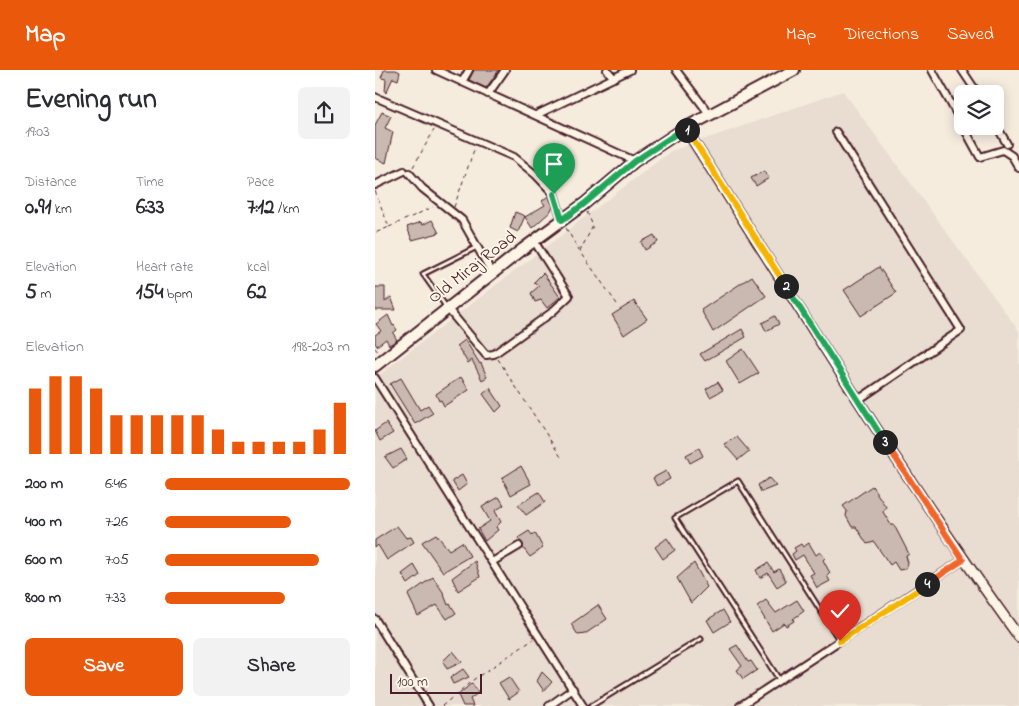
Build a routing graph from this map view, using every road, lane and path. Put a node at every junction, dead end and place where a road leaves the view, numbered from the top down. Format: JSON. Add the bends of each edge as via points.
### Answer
{"nodes":[{"id":1,"x":436,"y":70,"type":"edge"},
{"id":2,"x":469,"y":70,"type":"edge"},
{"id":3,"x":505,"y":70,"type":"edge"},
{"id":4,"x":607,"y":70,"type":"edge"},
{"id":5,"x":630,"y":70,"type":"edge"},
{"id":6,"x":676,"y":70,"type":"edge"},
{"id":7,"x":794,"y":70,"type":"edge"},
{"id":8,"x":932,"y":70,"type":"edge"},
{"id":9,"x":962,"y":70,"type":"edge"},
{"id":10,"x":615,"y":78,"type":"junction"},
{"id":11,"x":462,"y":82,"type":"junction"},
{"id":12,"x":972,"y":85,"type":"edge"},
{"id":13,"x":488,"y":94,"type":"junction"},
{"id":14,"x":375,"y":98,"type":"edge"},
{"id":15,"x":954,"y":110,"type":"edge"},
{"id":16,"x":710,"y":115,"type":"junction"},
{"id":17,"x":536,"y":116,"type":"junction"},
{"id":18,"x":437,"y":125,"type":"junction"},
{"id":19,"x":685,"y":128,"type":"junction"},
{"id":20,"x":836,"y":132,"type":"dead end"},
{"id":21,"x":968,"y":135,"type":"edge"},
{"id":22,"x":1002,"y":135,"type":"edge"},
{"id":23,"x":477,"y":141,"type":"junction"},
{"id":24,"x":1007,"y":144,"type":"dead end"},
{"id":25,"x":635,"y":161,"type":"junction"},
{"id":26,"x":1019,"y":168,"type":"edge"},
{"id":27,"x":406,"y":172,"type":"junction"},
{"id":28,"x":375,"y":186,"type":"edge"},
{"id":29,"x":375,"y":191,"type":"edge"},
{"id":30,"x":441,"y":203,"type":"junction"},
{"id":31,"x":584,"y":204,"type":"junction"},
{"id":32,"x":452,"y":212,"type":"junction"},
{"id":33,"x":562,"y":220,"type":"junction"},
{"id":34,"x":389,"y":227,"type":"junction"},
{"id":35,"x":375,"y":233,"type":"edge"},
{"id":36,"x":534,"y":241,"type":"junction"},
{"id":37,"x":477,"y":246,"type":"junction"},
{"id":38,"x":580,"y":251,"type":"junction"},
{"id":39,"x":492,"y":273,"type":"junction"},
{"id":40,"x":619,"y":307,"type":"dead end"},
{"id":41,"x":448,"y":308,"type":"junction"},
{"id":42,"x":496,"y":356,"type":"dead end"},
{"id":43,"x":375,"y":366,"type":"edge"},
{"id":44,"x":375,"y":378,"type":"edge"},
{"id":45,"x":858,"y":400,"type":"junction"},
{"id":46,"x":561,"y":457,"type":"dead end"},
{"id":47,"x":519,"y":546,"type":"dead end"},
{"id":48,"x":963,"y":560,"type":"junction"},
{"id":49,"x":492,"y":562,"type":"junction"},
{"id":50,"x":375,"y":618,"type":"edge"},
{"id":51,"x":539,"y":636,"type":"junction"},
{"id":52,"x":1019,"y":638,"type":"edge"},
{"id":53,"x":701,"y":639,"type":"dead end"},
{"id":54,"x":840,"y":641,"type":"junction"},
{"id":55,"x":780,"y":681,"type":"junction"},
{"id":56,"x":573,"y":690,"type":"junction"},
{"id":57,"x":429,"y":706,"type":"edge"},
{"id":58,"x":442,"y":706,"type":"edge"},
{"id":59,"x":549,"y":706,"type":"edge"},
{"id":60,"x":583,"y":706,"type":"edge"},
{"id":61,"x":591,"y":706,"type":"edge"},
{"id":62,"x":740,"y":706,"type":"edge"}],
"edges":[{"from":1,"to":11,"type":"street"},
{"from":2,"to":11,"type":"street"},
{"from":3,"to":13,"type":"street"},
{"from":4,"to":10,"type":"street"},
{"from":5,"to":10,"type":"street"},
{"from":6,"to":16,"type":"street"},
{"from":7,"to":16,"type":"main road","name":"Old Miraj Road"},
{"from":8,"to":15,"type":"street"},
{"from":9,"to":12,"type":"street"},
{"from":10,"to":17,"type":"street"},
{"from":11,"to":13,"type":"street"},
{"from":13,"to":17,"type":"street"},
{"from":14,"to":18,"type":"street"},
{"from":16,"to":19,"type":"main road","name":"Old Miraj Road"},
{"from":17,"to":25,"type":"street"},
{"from":18,"to":23,"type":"street"},
{"from":18,"to":27,"type":"path"},
{"from":19,"to":25,"type":"main road","name":"Old Miraj Road"},
{"from":19,"to":45,"type":"main road"},
{"from":20,"to":45,"type":"street","via":[[961,330]]},
{"from":21,"to":26,"type":"street","via":[[980,157],[1003,150],[1012,156]]},
{"from":22,"to":24,"type":"street"},
{"from":23,"to":32,"type":"path"},
{"from":23,"to":33,"type":"street","via":[[514,157],[536,174],[554,194]]},
{"from":25,"to":31,"type":"main road","name":"Old Miraj Road"},
{"from":27,"to":28,"type":"street"},
{"from":27,"to":30,"type":"street"},
{"from":29,"to":34,"type":"path"},
{"from":30,"to":32,"type":"street"},
{"from":30,"to":34,"type":"path"},
{"from":31,"to":33,"type":"main road","name":"Old Miraj Road"},
{"from":31,"to":38,"type":"path","via":[[593,226]]},
{"from":32,"to":37,"type":"street","via":[[462,220]]},
{"from":33,"to":36,"type":"main road","name":"Old Miraj Road"},
{"from":33,"to":38,"type":"path"},
{"from":34,"to":35,"type":"path"},
{"from":36,"to":39,"type":"main road","name":"Old Miraj Road"},
{"from":36,"to":41,"type":"street","via":[[569,296],[551,313],[494,354],[486,355]]},
{"from":37,"to":39,"type":"street"},
{"from":37,"to":41,"type":"lane","via":[[423,274]]},
{"from":38,"to":40,"type":"path"},
{"from":39,"to":41,"type":"main road","name":"Old Miraj Road"},
{"from":41,"to":43,"type":"main road","name":"Old Miraj Road"},
{"from":42,"to":46,"type":"path"},
{"from":44,"to":49,"type":"street"},
{"from":45,"to":48,"type":"main road"},
{"from":47,"to":49,"type":"street"},
{"from":48,"to":52,"type":"main road"},
{"from":48,"to":54,"type":"street"},
{"from":49,"to":51,"type":"street"},
{"from":50,"to":57,"type":"street"},
{"from":51,"to":56,"type":"street"},
{"from":51,"to":58,"type":"path","via":[[473,680]]},
{"from":53,"to":61,"type":"lane"},
{"from":54,"to":55,"type":"street"},
{"from":54,"to":55,"type":"lane","via":[[738,481],[675,518]]},
{"from":55,"to":62,"type":"street"},
{"from":56,"to":59,"type":"street"},
{"from":56,"to":60,"type":"street"}]}
